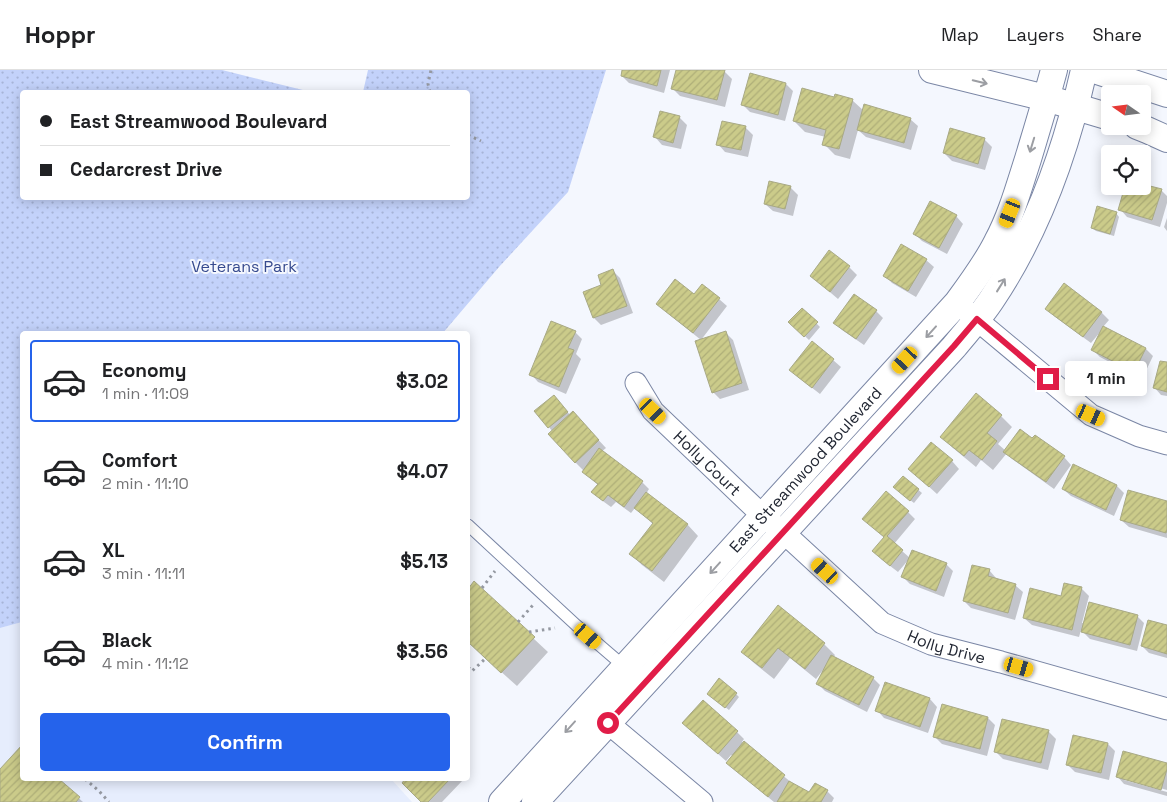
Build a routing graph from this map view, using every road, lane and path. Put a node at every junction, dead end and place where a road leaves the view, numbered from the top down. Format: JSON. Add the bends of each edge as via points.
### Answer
{"nodes":[{"id":1,"x":431,"y":70,"type":"edge"},
{"id":2,"x":932,"y":70,"type":"edge"},
{"id":3,"x":1054,"y":70,"type":"edge"},
{"id":4,"x":1084,"y":70,"type":"edge"},
{"id":5,"x":1094,"y":70,"type":"edge"},
{"id":6,"x":430,"y":90,"type":"edge"},
{"id":7,"x":1167,"y":94,"type":"edge"},
{"id":8,"x":1046,"y":98,"type":"junction"},
{"id":9,"x":1076,"y":107,"type":"junction"},
{"id":10,"x":1101,"y":114,"type":"edge"},
{"id":11,"x":1151,"y":132,"type":"edge"},
{"id":12,"x":470,"y":136,"type":"edge"},
{"id":13,"x":1167,"y":139,"type":"edge"},
{"id":14,"x":481,"y":141,"type":"dead end"},
{"id":15,"x":967,"y":311,"type":"junction"},
{"id":16,"x":636,"y":383,"type":"dead end"},
{"id":17,"x":1167,"y":444,"type":"edge"},
{"id":18,"x":763,"y":516,"type":"junction"},
{"id":19,"x":470,"y":527,"type":"edge"},
{"id":20,"x":783,"y":532,"type":"junction"},
{"id":21,"x":498,"y":565,"type":"dead end"},
{"id":22,"x":482,"y":588,"type":"dead end"},
{"id":23,"x":542,"y":594,"type":"junction"},
{"id":24,"x":518,"y":622,"type":"dead end"},
{"id":25,"x":576,"y":625,"type":"junction"},
{"id":26,"x":529,"y":632,"type":"dead end"},
{"id":27,"x":486,"y":658,"type":"dead end"},
{"id":28,"x":470,"y":669,"type":"edge"},
{"id":29,"x":634,"y":676,"type":"junction"},
{"id":30,"x":588,"y":706,"type":"junction"},
{"id":31,"x":1167,"y":709,"type":"edge"},
{"id":32,"x":608,"y":723,"type":"junction"},
{"id":33,"x":87,"y":781,"type":"edge"},
{"id":34,"x":109,"y":802,"type":"edge"},
{"id":35,"x":502,"y":802,"type":"edge"},
{"id":36,"x":535,"y":802,"type":"edge"},
{"id":37,"x":702,"y":802,"type":"edge"}],
"edges":[{"from":1,"to":6,"type":"path"},
{"from":2,"to":8,"type":"street","one_way":true},
{"from":3,"to":8,"type":"street","name":"East Streamwood Boulevard"},
{"from":4,"to":9,"type":"street","name":"East Streamwood Boulevard"},
{"from":5,"to":7,"type":"street"},
{"from":8,"to":9,"type":"street"},
{"from":8,"to":15,"type":"street","name":"East Streamwood Boulevard","one_way":true,"via":[[1015,200],[982,268]]},
{"from":9,"to":10,"type":"street"},
{"from":15,"to":9,"type":"street","name":"East Streamwood Boulevard","one_way":true,"via":[[991,301],[1025,243],[1051,185]]},
{"from":11,"to":13,"type":"street"},
{"from":12,"to":14,"type":"path"},
{"from":15,"to":17,"type":"street","via":[[1091,415],[1138,436]]},
{"from":15,"to":18,"type":"street","name":"East Streamwood Boulevard","one_way":true},
{"from":15,"to":20,"type":"street","name":"East Streamwood Boulevard","via":[[954,346]]},
{"from":16,"to":18,"type":"street","name":"Holly Court","via":[[653,411]]},
{"from":18,"to":20,"type":"street","name":"Holly Drive"},
{"from":18,"to":29,"type":"street","name":"East Streamwood Boulevard","one_way":true},
{"from":19,"to":23,"type":"lane"},
{"from":20,"to":29,"type":"street","name":"East Streamwood Boulevard"},
{"from":20,"to":31,"type":"street","name":"Holly Drive","via":[[882,623],[932,644]]},
{"from":21,"to":22,"type":"path"},
{"from":23,"to":24,"type":"path"},
{"from":23,"to":25,"type":"lane"},
{"from":25,"to":26,"type":"path"},
{"from":25,"to":29,"type":"lane"},
{"from":27,"to":28,"type":"path","via":[[472,671]]},
{"from":29,"to":30,"type":"street","name":"East Streamwood Boulevard"},
{"from":29,"to":32,"type":"street","name":"East Streamwood Boulevard"},
{"from":30,"to":32,"type":"street"},
{"from":30,"to":35,"type":"street","name":"East Streamwood Boulevard","one_way":true},
{"from":32,"to":36,"type":"street","name":"East Streamwood Boulevard"},
{"from":32,"to":37,"type":"street"},
{"from":33,"to":34,"type":"path"}]}
